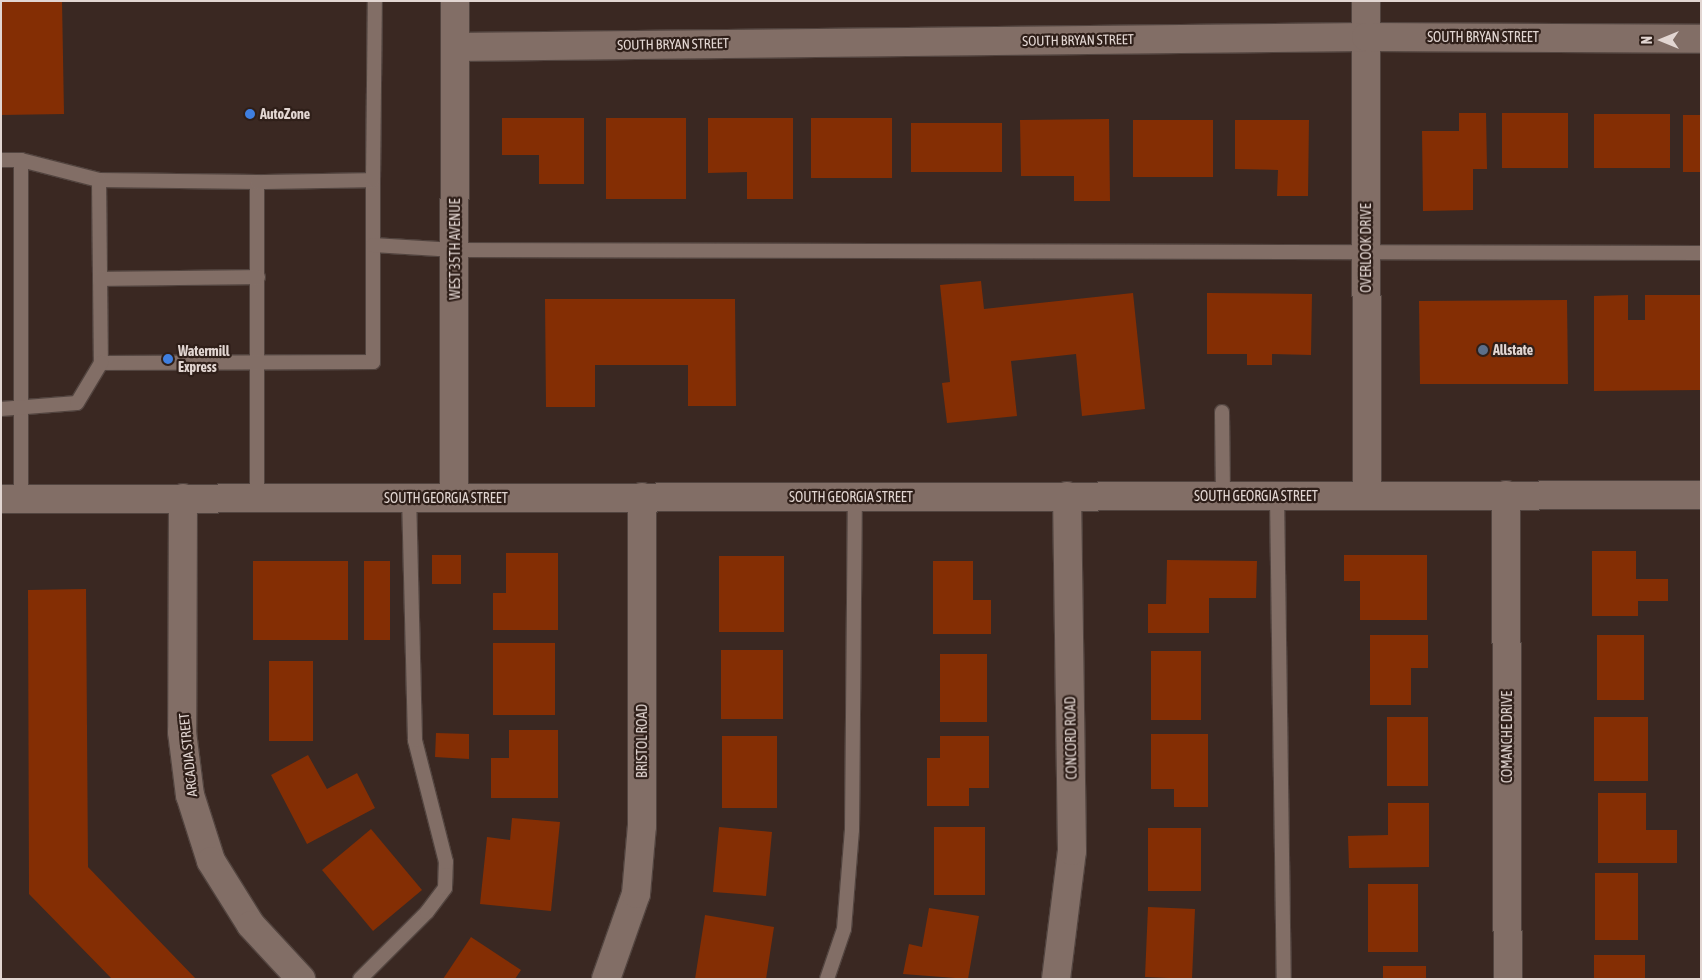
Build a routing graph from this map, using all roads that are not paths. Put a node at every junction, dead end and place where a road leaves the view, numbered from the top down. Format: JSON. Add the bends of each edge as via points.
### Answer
{"nodes":[{"id":1,"x":375,"y":1,"type":"edge"},
{"id":2,"x":455,"y":1,"type":"edge"},
{"id":3,"x":1366,"y":1,"type":"edge"},
{"id":4,"x":1366,"y":36,"type":"junction"},
{"id":5,"x":1701,"y":39,"type":"edge"},
{"id":6,"x":455,"y":46,"type":"junction"},
{"id":7,"x":1,"y":160,"type":"edge"},
{"id":8,"x":20,"y":160,"type":"junction"},
{"id":9,"x":99,"y":180,"type":"junction"},
{"id":10,"x":373,"y":180,"type":"junction"},
{"id":11,"x":257,"y":182,"type":"junction"},
{"id":12,"x":373,"y":245,"type":"junction"},
{"id":13,"x":455,"y":250,"type":"junction"},
{"id":14,"x":1366,"y":252,"type":"junction"},
{"id":15,"x":1701,"y":253,"type":"edge"},
{"id":16,"x":258,"y":277,"type":"junction"},
{"id":17,"x":100,"y":279,"type":"junction"},
{"id":18,"x":258,"y":360,"type":"junction"},
{"id":19,"x":101,"y":362,"type":"junction"},
{"id":20,"x":21,"y":408,"type":"junction"},
{"id":21,"x":1,"y":409,"type":"edge"},
{"id":22,"x":1222,"y":412,"type":"dead end"},
{"id":23,"x":1506,"y":495,"type":"junction"},
{"id":24,"x":1701,"y":495,"type":"edge"},
{"id":25,"x":1067,"y":496,"type":"junction"},
{"id":26,"x":1224,"y":496,"type":"junction"},
{"id":27,"x":1277,"y":496,"type":"junction"},
{"id":28,"x":1367,"y":496,"type":"junction"},
{"id":29,"x":642,"y":497,"type":"junction"},
{"id":30,"x":855,"y":497,"type":"junction"},
{"id":31,"x":183,"y":498,"type":"junction"},
{"id":32,"x":257,"y":498,"type":"junction"},
{"id":33,"x":409,"y":498,"type":"junction"},
{"id":34,"x":454,"y":498,"type":"junction"},
{"id":35,"x":11,"y":499,"type":"edge"},
{"id":36,"x":301,"y":979,"type":"edge"},
{"id":37,"x":360,"y":979,"type":"edge"},
{"id":38,"x":606,"y":979,"type":"edge"},
{"id":39,"x":827,"y":979,"type":"edge"},
{"id":40,"x":1056,"y":979,"type":"edge"},
{"id":41,"x":1284,"y":979,"type":"edge"},
{"id":42,"x":1508,"y":979,"type":"edge"}],
"edges":[{"from":1,"to":10,"type":"lane"},
{"from":2,"to":6,"type":"street","name":"WEST 35TH AVENUE"},
{"from":3,"to":4,"type":"street","name":"OVERLOOK DRIVE"},
{"from":4,"to":5,"type":"street","name":"SOUTH BRYAN STREET"},
{"from":4,"to":6,"type":"street","name":"SOUTH BRYAN STREET"},
{"from":4,"to":14,"type":"street","name":"OVERLOOK DRIVE"},
{"from":6,"to":13,"type":"street","name":"WEST 35TH AVENUE"},
{"from":7,"to":8,"type":"lane"},
{"from":8,"to":9,"type":"lane"},
{"from":8,"to":20,"type":"lane"},
{"from":9,"to":11,"type":"lane"},
{"from":9,"to":17,"type":"lane"},
{"from":10,"to":11,"type":"lane"},
{"from":10,"to":12,"type":"lane"},
{"from":11,"to":16,"type":"lane"},
{"from":12,"to":13,"type":"lane"},
{"from":12,"to":18,"type":"lane","via":[[373,362]]},
{"from":13,"to":14,"type":"lane"},
{"from":13,"to":34,"type":"street","name":"WEST 35TH AVENUE"},
{"from":14,"to":15,"type":"lane"},
{"from":14,"to":28,"type":"street","name":"OVERLOOK DRIVE"},
{"from":16,"to":17,"type":"lane"},
{"from":16,"to":18,"type":"lane"},
{"from":17,"to":19,"type":"lane"},
{"from":18,"to":19,"type":"lane"},
{"from":18,"to":32,"type":"lane"},
{"from":19,"to":20,"type":"lane","via":[[77,403]]},
{"from":20,"to":21,"type":"lane"},
{"from":20,"to":35,"type":"lane"},
{"from":22,"to":26,"type":"lane"},
{"from":23,"to":24,"type":"street","name":"SOUTH GEORGIA STREET"},
{"from":23,"to":28,"type":"street","name":"SOUTH GEORGIA STREET"},
{"from":23,"to":42,"type":"street","name":"COMANCHE DRIVE"},
{"from":25,"to":26,"type":"street","name":"SOUTH GEORGIA STREET"},
{"from":25,"to":30,"type":"street","name":"SOUTH GEORGIA STREET"},
{"from":25,"to":40,"type":"street","name":"CONCORD ROAD","via":[[1072,851]]},
{"from":26,"to":27,"type":"street","name":"SOUTH GEORGIA STREET"},
{"from":27,"to":28,"type":"street","name":"SOUTH GEORGIA STREET"},
{"from":27,"to":41,"type":"lane"},
{"from":29,"to":30,"type":"street","name":"SOUTH GEORGIA STREET"},
{"from":29,"to":34,"type":"street","name":"SOUTH GEORGIA STREET"},
{"from":29,"to":38,"type":"street","name":"BRISTOL ROAD","via":[[642,826],[636,894]]},
{"from":30,"to":39,"type":"lane","via":[[852,830],[844,928]]},
{"from":31,"to":32,"type":"street","name":"SOUTH GEORGIA STREET"},
{"from":31,"to":35,"type":"street","name":"SOUTH GEORGIA STREET"},
{"from":31,"to":36,"type":"street","name":"ARCADIA STREET","via":[[182,732],[190,795],[212,861],[251,925]]},
{"from":32,"to":33,"type":"street","name":"SOUTH GEORGIA STREET"},
{"from":33,"to":34,"type":"street","name":"SOUTH GEORGIA STREET"},
{"from":33,"to":37,"type":"lane","via":[[415,740],[446,862],[444,888],[427,912]]}]}
